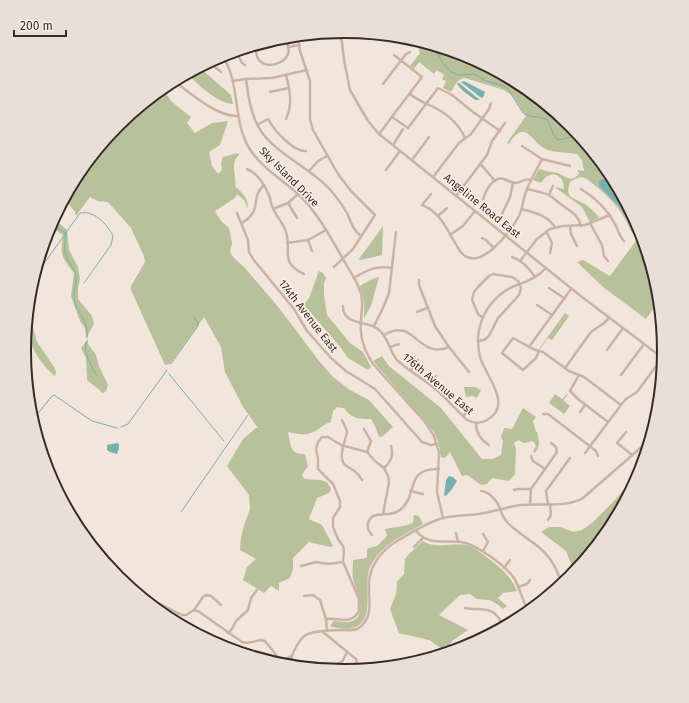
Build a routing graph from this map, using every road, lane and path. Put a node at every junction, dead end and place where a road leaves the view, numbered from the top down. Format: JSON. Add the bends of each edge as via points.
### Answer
{"nodes":[{"id":1,"x":340,"y":38,"type":"edge"},
{"id":2,"x":299,"y":42,"type":"edge"},
{"id":3,"x":286,"y":44,"type":"edge"},
{"id":4,"x":299,"y":45,"type":"junction"},
{"id":5,"x":288,"y":47,"type":"junction"},
{"id":6,"x":256,"y":51,"type":"edge"},
{"id":7,"x":410,"y":52,"type":"dead end"},
{"id":8,"x":394,"y":55,"type":"dead end"},
{"id":9,"x":239,"y":57,"type":"edge"},
{"id":10,"x":401,"y":60,"type":"junction"},
{"id":11,"x":226,"y":62,"type":"edge"},
{"id":12,"x":245,"y":65,"type":"dead end"},
{"id":13,"x":214,"y":66,"type":"edge"},
{"id":14,"x":307,"y":70,"type":"junction"},
{"id":15,"x":221,"y":72,"type":"dead end"},
{"id":16,"x":286,"y":75,"type":"junction"},
{"id":17,"x":246,"y":79,"type":"junction"},
{"id":18,"x":233,"y":81,"type":"junction"},
{"id":19,"x":383,"y":84,"type":"dead end"},
{"id":20,"x":179,"y":85,"type":"edge"},
{"id":21,"x":289,"y":88,"type":"junction"},
{"id":22,"x":270,"y":92,"type":"dead end"},
{"id":23,"x":410,"y":94,"type":"junction"},
{"id":24,"x":490,"y":103,"type":"dead end"},
{"id":25,"x":427,"y":104,"type":"junction"},
{"id":26,"x":238,"y":116,"type":"junction"},
{"id":27,"x":392,"y":117,"type":"junction"},
{"id":28,"x":482,"y":118,"type":"junction"},
{"id":29,"x":286,"y":119,"type":"dead end"},
{"id":30,"x":505,"y":123,"type":"dead end"},
{"id":31,"x":257,"y":124,"type":"junction"},
{"id":32,"x":403,"y":129,"type":"dead end"},
{"id":33,"x":500,"y":131,"type":"junction"},
{"id":34,"x":379,"y":134,"type":"junction"},
{"id":35,"x":429,"y":137,"type":"dead end"},
{"id":36,"x":465,"y":138,"type":"junction"},
{"id":37,"x":393,"y":145,"type":"junction"},
{"id":38,"x":522,"y":146,"type":"dead end"},
{"id":39,"x":306,"y":151,"type":"dead end"},
{"id":40,"x":400,"y":151,"type":"junction"},
{"id":41,"x":327,"y":156,"type":"junction"},
{"id":42,"x":542,"y":159,"type":"junction"},
{"id":43,"x":412,"y":160,"type":"junction"},
{"id":44,"x":480,"y":164,"type":"junction"},
{"id":45,"x":570,"y":166,"type":"dead end"},
{"id":46,"x":247,"y":169,"type":"dead end"},
{"id":47,"x":386,"y":170,"type":"dead end"},
{"id":48,"x":309,"y":172,"type":"junction"},
{"id":49,"x":433,"y":177,"type":"junction"},
{"id":50,"x":531,"y":180,"type":"junction"},
{"id":51,"x":495,"y":181,"type":"junction"},
{"id":52,"x":513,"y":183,"type":"junction"},
{"id":53,"x":264,"y":185,"type":"junction"},
{"id":54,"x":553,"y":186,"type":"dead end"},
{"id":55,"x":527,"y":189,"type":"junction"},
{"id":56,"x":581,"y":190,"type":"dead end"},
{"id":57,"x":298,"y":194,"type":"junction"},
{"id":58,"x":430,"y":194,"type":"dead end"},
{"id":59,"x":548,"y":195,"type":"junction"},
{"id":60,"x":456,"y":196,"type":"junction"},
{"id":61,"x":483,"y":199,"type":"dead end"},
{"id":62,"x":288,"y":203,"type":"junction"},
{"id":63,"x":448,"y":208,"type":"dead end"},
{"id":64,"x":273,"y":209,"type":"junction"},
{"id":65,"x":522,"y":209,"type":"junction"},
{"id":66,"x":475,"y":211,"type":"junction"},
{"id":67,"x":237,"y":213,"type":"dead end"},
{"id":68,"x":502,"y":214,"type":"dead end"},
{"id":69,"x":610,"y":215,"type":"junction"},
{"id":70,"x":438,"y":216,"type":"junction"},
{"id":71,"x":297,"y":218,"type":"dead end"},
{"id":72,"x":242,"y":223,"type":"junction"},
{"id":73,"x":590,"y":223,"type":"junction"},
{"id":74,"x":570,"y":226,"type":"junction"},
{"id":75,"x":581,"y":226,"type":"junction"},
{"id":76,"x":555,"y":228,"type":"junction"},
{"id":77,"x":326,"y":230,"type":"junction"},
{"id":78,"x":396,"y":232,"type":"dead end"},
{"id":79,"x":546,"y":232,"type":"junction"},
{"id":80,"x":450,"y":235,"type":"junction"},
{"id":81,"x":505,"y":235,"type":"junction"},
{"id":82,"x":361,"y":236,"type":"junction"},
{"id":83,"x":482,"y":238,"type":"dead end"},
{"id":84,"x":308,"y":240,"type":"junction"},
{"id":85,"x":624,"y":241,"type":"dead end"},
{"id":86,"x":287,"y":243,"type":"junction"},
{"id":87,"x":577,"y":246,"type":"dead end"},
{"id":88,"x":494,"y":248,"type":"junction"},
{"id":89,"x":312,"y":251,"type":"dead end"},
{"id":90,"x":526,"y":252,"type":"junction"},
{"id":91,"x":550,"y":253,"type":"dead end"},
{"id":92,"x":512,"y":257,"type":"dead end"},
{"id":93,"x":343,"y":259,"type":"junction"},
{"id":94,"x":520,"y":261,"type":"junction"},
{"id":95,"x":608,"y":261,"type":"dead end"},
{"id":96,"x":334,"y":267,"type":"dead end"},
{"id":97,"x":392,"y":268,"type":"junction"},
{"id":98,"x":546,"y":268,"type":"junction"},
{"id":99,"x":304,"y":274,"type":"dead end"},
{"id":100,"x":535,"y":277,"type":"junction"},
{"id":101,"x":354,"y":278,"type":"junction"},
{"id":102,"x":419,"y":280,"type":"dead end"},
{"id":103,"x":520,"y":284,"type":"junction"},
{"id":104,"x":549,"y":288,"type":"dead end"},
{"id":105,"x":571,"y":289,"type":"junction"},
{"id":106,"x":564,"y":298,"type":"junction"},
{"id":107,"x":537,"y":305,"type":"dead end"},
{"id":108,"x":342,"y":306,"type":"dead end"},
{"id":109,"x":427,"y":308,"type":"junction"},
{"id":110,"x":417,"y":312,"type":"dead end"},
{"id":111,"x":552,"y":315,"type":"junction"},
{"id":112,"x":482,"y":318,"type":"junction"},
{"id":113,"x":609,"y":318,"type":"junction"},
{"id":114,"x":361,"y":323,"type":"junction"},
{"id":115,"x":374,"y":326,"type":"junction"},
{"id":116,"x":623,"y":328,"type":"junction"},
{"id":117,"x":384,"y":335,"type":"junction"},
{"id":118,"x":478,"y":341,"type":"junction"},
{"id":119,"x":399,"y":344,"type":"dead end"},
{"id":120,"x":644,"y":344,"type":"junction"},
{"id":121,"x":390,"y":347,"type":"junction"},
{"id":122,"x":449,"y":347,"type":"junction"},
{"id":123,"x":529,"y":347,"type":"junction"},
{"id":124,"x":607,"y":350,"type":"dead end"},
{"id":125,"x":539,"y":351,"type":"junction"},
{"id":126,"x":658,"y":354,"type":"edge"},
{"id":127,"x":418,"y":360,"type":"dead end"},
{"id":128,"x":657,"y":365,"type":"edge"},
{"id":129,"x":565,"y":368,"type":"junction"},
{"id":130,"x":411,"y":370,"type":"junction"},
{"id":131,"x":469,"y":372,"type":"dead end"},
{"id":132,"x":579,"y":375,"type":"junction"},
{"id":133,"x":621,"y":375,"type":"dead end"},
{"id":134,"x":436,"y":376,"type":"dead end"},
{"id":135,"x":429,"y":384,"type":"junction"},
{"id":136,"x":452,"y":393,"type":"dead end"},
{"id":137,"x":447,"y":399,"type":"junction"},
{"id":138,"x":585,"y":405,"type":"junction"},
{"id":139,"x":621,"y":405,"type":"junction"},
{"id":140,"x":470,"y":409,"type":"dead end"},
{"id":141,"x":580,"y":412,"type":"dead end"},
{"id":142,"x":543,"y":414,"type":"dead end"},
{"id":143,"x":463,"y":416,"type":"junction"},
{"id":144,"x":342,"y":420,"type":"dead end"},
{"id":145,"x":608,"y":422,"type":"junction"},
{"id":146,"x":476,"y":423,"type":"junction"},
{"id":147,"x":364,"y":429,"type":"dead end"},
{"id":148,"x":626,"y":432,"type":"dead end"},
{"id":149,"x":551,"y":443,"type":"dead end"},
{"id":150,"x":437,"y":444,"type":"junction"},
{"id":151,"x":488,"y":445,"type":"dead end"},
{"id":152,"x":344,"y":446,"type":"junction"},
{"id":153,"x":391,"y":446,"type":"dead end"},
{"id":154,"x":590,"y":446,"type":"junction"},
{"id":155,"x":643,"y":446,"type":"edge"},
{"id":156,"x":367,"y":452,"type":"junction"},
{"id":157,"x":585,"y":453,"type":"dead end"},
{"id":158,"x":632,"y":455,"type":"junction"},
{"id":159,"x":531,"y":456,"type":"dead end"},
{"id":160,"x":598,"y":456,"type":"dead end"},
{"id":161,"x":570,"y":458,"type":"dead end"},
{"id":162,"x":384,"y":468,"type":"junction"},
{"id":163,"x":439,"y":469,"type":"junction"},
{"id":164,"x":545,"y":469,"type":"junction"},
{"id":165,"x":362,"y":480,"type":"dead end"},
{"id":166,"x":531,"y":489,"type":"junction"},
{"id":167,"x":514,"y":490,"type":"dead end"},
{"id":168,"x":410,"y":491,"type":"junction"},
{"id":169,"x":481,"y":491,"type":"dead end"},
{"id":170,"x":423,"y":494,"type":"dead end"},
{"id":171,"x":530,"y":504,"type":"junction"},
{"id":172,"x":549,"y":504,"type":"junction"},
{"id":173,"x":501,"y":509,"type":"junction"},
{"id":174,"x":383,"y":514,"type":"junction"},
{"id":175,"x":443,"y":518,"type":"junction"},
{"id":176,"x":548,"y":520,"type":"dead end"},
{"id":177,"x":416,"y":531,"type":"junction"},
{"id":178,"x":456,"y":533,"type":"dead end"},
{"id":179,"x":483,"y":534,"type":"dead end"},
{"id":180,"x":372,"y":535,"type":"dead end"},
{"id":181,"x":423,"y":538,"type":"junction"},
{"id":182,"x":458,"y":542,"type":"junction"},
{"id":183,"x":414,"y":547,"type":"dead end"},
{"id":184,"x":483,"y":551,"type":"junction"},
{"id":185,"x":510,"y":560,"type":"dead end"},
{"id":186,"x":342,"y":562,"type":"junction"},
{"id":187,"x":301,"y":566,"type":"dead end"},
{"id":188,"x":504,"y":568,"type":"junction"},
{"id":189,"x":559,"y":579,"type":"edge"},
{"id":190,"x":530,"y":580,"type":"dead end"},
{"id":191,"x":518,"y":587,"type":"junction"},
{"id":192,"x":257,"y":590,"type":"dead end"},
{"id":193,"x":304,"y":596,"type":"dead end"},
{"id":194,"x":159,"y":604,"type":"edge"},
{"id":195,"x":221,"y":605,"type":"dead end"},
{"id":196,"x":526,"y":607,"type":"edge"},
{"id":197,"x":465,"y":608,"type":"dead end"},
{"id":198,"x":194,"y":610,"type":"junction"},
{"id":199,"x":326,"y":619,"type":"junction"},
{"id":200,"x":505,"y":620,"type":"edge"},
{"id":201,"x":501,"y":622,"type":"junction"},
{"id":202,"x":495,"y":626,"type":"edge"},
{"id":203,"x":322,"y":632,"type":"junction"},
{"id":204,"x":327,"y":632,"type":"junction"},
{"id":205,"x":228,"y":633,"type":"junction"},
{"id":206,"x":347,"y":652,"type":"junction"},
{"id":207,"x":292,"y":654,"type":"junction"},
{"id":208,"x":277,"y":657,"type":"joint"},
{"id":209,"x":291,"y":660,"type":"edge"},
{"id":210,"x":358,"y":664,"type":"edge"},
{"id":211,"x":335,"y":665,"type":"edge"}],
"edges":[{"from":1,"to":34,"type":"street","name":"Angeline Road East","via":[[350,90],[368,122]]},
{"from":2,"to":4,"type":"street"},
{"from":3,"to":5,"type":"street"},
{"from":4,"to":5,"type":"street"},
{"from":4,"to":14,"type":"street"},
{"from":5,"to":6,"type":"street","via":[[284,60],[272,66],[265,64]]},
{"from":7,"to":10,"type":"street"},
{"from":8,"to":10,"type":"street"},
{"from":9,"to":12,"type":"street"},
{"from":10,"to":19,"type":"street"},
{"from":10,"to":23,"type":"street","via":[[422,77]]},
{"from":11,"to":18,"type":"street","name":"Sky Island Drive"},
{"from":13,"to":15,"type":"street"},
{"from":14,"to":16,"type":"street"},
{"from":14,"to":41,"type":"street","via":[[311,86],[311,123]]},
{"from":16,"to":17,"type":"street","via":[[268,79]]},
{"from":16,"to":21,"type":"street"},
{"from":17,"to":18,"type":"street"},
{"from":17,"to":31,"type":"street","via":[[249,104]]},
{"from":18,"to":26,"type":"street","name":"Sky Island Drive"},
{"from":20,"to":26,"type":"street","via":[[222,113]]},
{"from":21,"to":22,"type":"street"},
{"from":21,"to":29,"type":"street","via":[[289,113]]},
{"from":23,"to":25,"type":"street"},
{"from":23,"to":27,"type":"street"},
{"from":24,"to":28,"type":"street"},
{"from":25,"to":27,"type":"street","via":[[408,128]]},
{"from":25,"to":28,"type":"street","via":[[438,88],[452,95]]},
{"from":25,"to":36,"type":"street","via":[[440,110],[459,126]]},
{"from":26,"to":57,"type":"street","name":"Sky Island Drive","via":[[241,131],[254,155]]},
{"from":27,"to":34,"type":"street"},
{"from":28,"to":33,"type":"street"},
{"from":28,"to":36,"type":"street"},
{"from":30,"to":33,"type":"street"},
{"from":31,"to":39,"type":"street","via":[[268,119],[285,140],[301,151]]},
{"from":31,"to":48,"type":"street","via":[[274,146]]},
{"from":32,"to":37,"type":"street"},
{"from":33,"to":44,"type":"street"},
{"from":34,"to":37,"type":"street","name":"Angeline Road East"},
{"from":35,"to":43,"type":"street"},
{"from":36,"to":49,"type":"street"},
{"from":37,"to":40,"type":"street","name":"Angeline Road East"},
{"from":38,"to":42,"type":"street"},
{"from":40,"to":43,"type":"street","name":"Angeline Road East"},
{"from":40,"to":47,"type":"street"},
{"from":41,"to":48,"type":"street","via":[[318,161]]},
{"from":41,"to":82,"type":"street","via":[[351,191],[375,215]]},
{"from":42,"to":45,"type":"street"},
{"from":42,"to":50,"type":"street"},
{"from":43,"to":49,"type":"street","name":"Angeline Road East"},
{"from":44,"to":51,"type":"street"},
{"from":44,"to":60,"type":"street"},
{"from":46,"to":53,"type":"street"},
{"from":48,"to":82,"type":"street","via":[[333,193],[354,229]]},
{"from":49,"to":60,"type":"street","name":"Angeline Road East"},
{"from":50,"to":52,"type":"street"},
{"from":50,"to":55,"type":"street"},
{"from":51,"to":52,"type":"street","via":[[502,179]]},
{"from":51,"to":61,"type":"street"},
{"from":52,"to":68,"type":"street"},
{"from":53,"to":64,"type":"street"},
{"from":53,"to":72,"type":"street","via":[[257,194],[255,212]]},
{"from":54,"to":59,"type":"street"},
{"from":55,"to":59,"type":"street"},
{"from":55,"to":65,"type":"street"},
{"from":56,"to":69,"type":"street","via":[[595,199]]},
{"from":57,"to":62,"type":"street"},
{"from":57,"to":77,"type":"street","name":"Sky Island Drive"},
{"from":58,"to":70,"type":"street","via":[[422,205]]},
{"from":59,"to":75,"type":"street","via":[[574,213]]},
{"from":60,"to":66,"type":"street","name":"Angeline Road East"},
{"from":62,"to":64,"type":"street"},
{"from":62,"to":71,"type":"street"},
{"from":63,"to":70,"type":"street"},
{"from":64,"to":86,"type":"street","via":[[284,228]]},
{"from":65,"to":76,"type":"street","via":[[542,215]]},
{"from":65,"to":81,"type":"street"},
{"from":66,"to":80,"type":"street","via":[[463,226]]},
{"from":66,"to":81,"type":"street","name":"Angeline Road East"},
{"from":67,"to":72,"type":"street"},
{"from":69,"to":73,"type":"street"},
{"from":69,"to":85,"type":"street"},
{"from":70,"to":80,"type":"street"},
{"from":72,"to":150,"type":"street","name":"174th Avenue East","via":[[253,259],[294,309],[307,331],[346,371],[375,389],[422,442]]},
{"from":73,"to":75,"type":"street"},
{"from":73,"to":95,"type":"street"},
{"from":74,"to":75,"type":"street"},
{"from":74,"to":76,"type":"street"},
{"from":74,"to":87,"type":"street"},
{"from":76,"to":79,"type":"street"},
{"from":77,"to":84,"type":"street"},
{"from":77,"to":93,"type":"street","name":"Sky Island Drive"},
{"from":78,"to":97,"type":"street"},
{"from":79,"to":90,"type":"street"},
{"from":79,"to":91,"type":"street","via":[[552,242]]},
{"from":80,"to":88,"type":"street","via":[[462,253],[471,258],[482,257]]},
{"from":81,"to":88,"type":"street"},
{"from":81,"to":90,"type":"street","name":"Angeline Road East"},
{"from":82,"to":93,"type":"street"},
{"from":83,"to":88,"type":"street"},
{"from":84,"to":86,"type":"street"},
{"from":84,"to":89,"type":"street"},
{"from":86,"to":99,"type":"street","via":[[289,262],[294,269]]},
{"from":90,"to":94,"type":"street"},
{"from":90,"to":98,"type":"street","name":"Angeline Road East"},
{"from":92,"to":94,"type":"street"},
{"from":93,"to":96,"type":"street"},
{"from":93,"to":101,"type":"street","name":"Sky Island Drive"},
{"from":94,"to":100,"type":"street"},
{"from":97,"to":101,"type":"street","via":[[373,268]]},
{"from":97,"to":115,"type":"street","via":[[387,298]]},
{"from":98,"to":100,"type":"street"},
{"from":98,"to":105,"type":"street","name":"Angeline Road East"},
{"from":100,"to":103,"type":"street"},
{"from":101,"to":114,"type":"street","name":"Sky Island Drive","via":[[363,302]]},
{"from":102,"to":109,"type":"street"},
{"from":103,"to":112,"type":"street","via":[[498,297]]},
{"from":103,"to":112,"type":"street","via":[[512,277],[497,274],[489,276],[472,294],[477,312]]},
{"from":103,"to":118,"type":"street","via":[[520,294],[498,318],[491,334],[486,340]]},
{"from":104,"to":106,"type":"street"},
{"from":105,"to":106,"type":"street"},
{"from":105,"to":113,"type":"street","name":"Angeline Road East"},
{"from":106,"to":111,"type":"street"},
{"from":107,"to":111,"type":"street"},
{"from":108,"to":114,"type":"street","name":"176th Avenue East","via":[[352,321]]},
{"from":109,"to":110,"type":"street"},
{"from":109,"to":122,"type":"street"},
{"from":111,"to":123,"type":"street"},
{"from":112,"to":118,"type":"street"},
{"from":113,"to":116,"type":"street","name":"Angeline Road East"},
{"from":113,"to":129,"type":"street","via":[[591,332]]},
{"from":114,"to":115,"type":"street","name":"176th Avenue East"},
{"from":114,"to":150,"type":"street","name":"Sky Island Drive","via":[[363,345],[370,359],[428,426]]},
{"from":115,"to":117,"type":"street","name":"176th Avenue East"},
{"from":116,"to":120,"type":"street","name":"Angeline Road East"},
{"from":116,"to":124,"type":"street"},
{"from":117,"to":121,"type":"street","name":"176th Avenue East"},
{"from":117,"to":122,"type":"street","via":[[392,331],[402,331],[412,334],[428,348],[439,350]]},
{"from":118,"to":146,"type":"street","via":[[480,359],[492,381],[498,401],[493,416],[484,422]]},
{"from":119,"to":121,"type":"street"},
{"from":120,"to":126,"type":"street","name":"Angeline Road East"},
{"from":120,"to":133,"type":"street"},
{"from":121,"to":130,"type":"street","name":"176th Avenue East","via":[[396,358]]},
{"from":122,"to":131,"type":"street"},
{"from":123,"to":125,"type":"street"},
{"from":123,"to":125,"type":"street","via":[[514,338],[502,354],[523,370],[536,358]]},
{"from":125,"to":129,"type":"street"},
{"from":127,"to":130,"type":"street"},
{"from":128,"to":139,"type":"street","via":[[637,392]]},
{"from":129,"to":132,"type":"street"},
{"from":130,"to":135,"type":"street","name":"176th Avenue East"},
{"from":132,"to":138,"type":"street","via":[[570,391]]},
{"from":132,"to":139,"type":"street"},
{"from":134,"to":135,"type":"street"},
{"from":135,"to":137,"type":"street","name":"176th Avenue East"},
{"from":136,"to":137,"type":"street"},
{"from":137,"to":143,"type":"street","name":"176th Avenue East"},
{"from":138,"to":141,"type":"street"},
{"from":138,"to":145,"type":"street"},
{"from":139,"to":145,"type":"street"},
{"from":140,"to":143,"type":"street"},
{"from":142,"to":154,"type":"street","via":[[548,414]]},
{"from":143,"to":146,"type":"street","name":"176th Avenue East"},
{"from":144,"to":152,"type":"street","via":[[348,431]]},
{"from":145,"to":154,"type":"street"},
{"from":146,"to":151,"type":"street","name":"176th Avenue East","via":[[478,433]]},
{"from":147,"to":156,"type":"street","via":[[371,441]]},
{"from":148,"to":158,"type":"street","via":[[617,443]]},
{"from":149,"to":164,"type":"street","via":[[556,448],[556,454]]},
{"from":150,"to":163,"type":"street","name":"Sky Island Drive"},
{"from":152,"to":156,"type":"street"},
{"from":152,"to":165,"type":"street","via":[[342,462],[356,471]]},
{"from":152,"to":186,"type":"street","via":[[326,436],[319,440],[316,448],[318,469],[333,484],[340,501],[333,524],[344,550]]},
{"from":153,"to":162,"type":"street","via":[[392,458]]},
{"from":154,"to":157,"type":"street"},
{"from":154,"to":160,"type":"street"},
{"from":155,"to":158,"type":"street"},
{"from":156,"to":162,"type":"street"},
{"from":158,"to":172,"type":"street","via":[[581,499],[571,503]]},
{"from":159,"to":164,"type":"street","via":[[533,461]]},
{"from":161,"to":172,"type":"street","via":[[546,492]]},
{"from":162,"to":174,"type":"street","via":[[389,482]]},
{"from":163,"to":168,"type":"street","via":[[427,470],[420,474],[414,480]]},
{"from":163,"to":175,"type":"street","name":"Sky Island Drive","via":[[437,492]]},
{"from":164,"to":166,"type":"street"},
{"from":166,"to":167,"type":"street"},
{"from":166,"to":171,"type":"street"},
{"from":168,"to":170,"type":"street"},
{"from":168,"to":174,"type":"street","via":[[401,510]]},
{"from":169,"to":173,"type":"street","via":[[497,500]]},
{"from":171,"to":172,"type":"street"},
{"from":171,"to":173,"type":"street"},
{"from":172,"to":176,"type":"street","via":[[551,515]]},
{"from":173,"to":175,"type":"street"},
{"from":173,"to":189,"type":"street","via":[[507,522],[548,555]]},
{"from":174,"to":180,"type":"street","via":[[375,515],[369,520],[368,528]]},
{"from":175,"to":177,"type":"street"},
{"from":177,"to":181,"type":"street"},
{"from":177,"to":204,"type":"street","via":[[388,547],[375,563],[369,580],[370,611],[366,620],[352,630]]},
{"from":178,"to":182,"type":"street"},
{"from":179,"to":184,"type":"street","via":[[488,542]]},
{"from":181,"to":182,"type":"street","via":[[437,542]]},
{"from":181,"to":183,"type":"street"},
{"from":182,"to":184,"type":"street"},
{"from":184,"to":188,"type":"street"},
{"from":185,"to":188,"type":"street"},
{"from":186,"to":187,"type":"street","via":[[316,562]]},
{"from":186,"to":199,"type":"street","via":[[359,599],[359,611],[355,617],[347,621]]},
{"from":188,"to":191,"type":"street"},
{"from":190,"to":191,"type":"street"},
{"from":191,"to":196,"type":"street"},
{"from":192,"to":205,"type":"street","via":[[251,598],[248,610]]},
{"from":193,"to":199,"type":"street","via":[[313,595],[320,600]]},
{"from":194,"to":198,"type":"street","via":[[182,615]]},
{"from":195,"to":198,"type":"street","via":[[206,595]]},
{"from":197,"to":201,"type":"street","via":[[492,611]]},
{"from":198,"to":205,"type":"street"},
{"from":199,"to":204,"type":"street"},
{"from":200,"to":201,"type":"street"},
{"from":201,"to":202,"type":"street"},
{"from":203,"to":204,"type":"street"},
{"from":203,"to":206,"type":"street"},
{"from":203,"to":207,"type":"street","via":[[303,637]]},
{"from":205,"to":208,"type":"street","via":[[246,643],[265,640]]},
{"from":206,"to":210,"type":"street"},
{"from":206,"to":211,"type":"street","via":[[341,662]]},
{"from":207,"to":208,"type":"street","via":[[285,659]]},
{"from":207,"to":209,"type":"street"}]}
